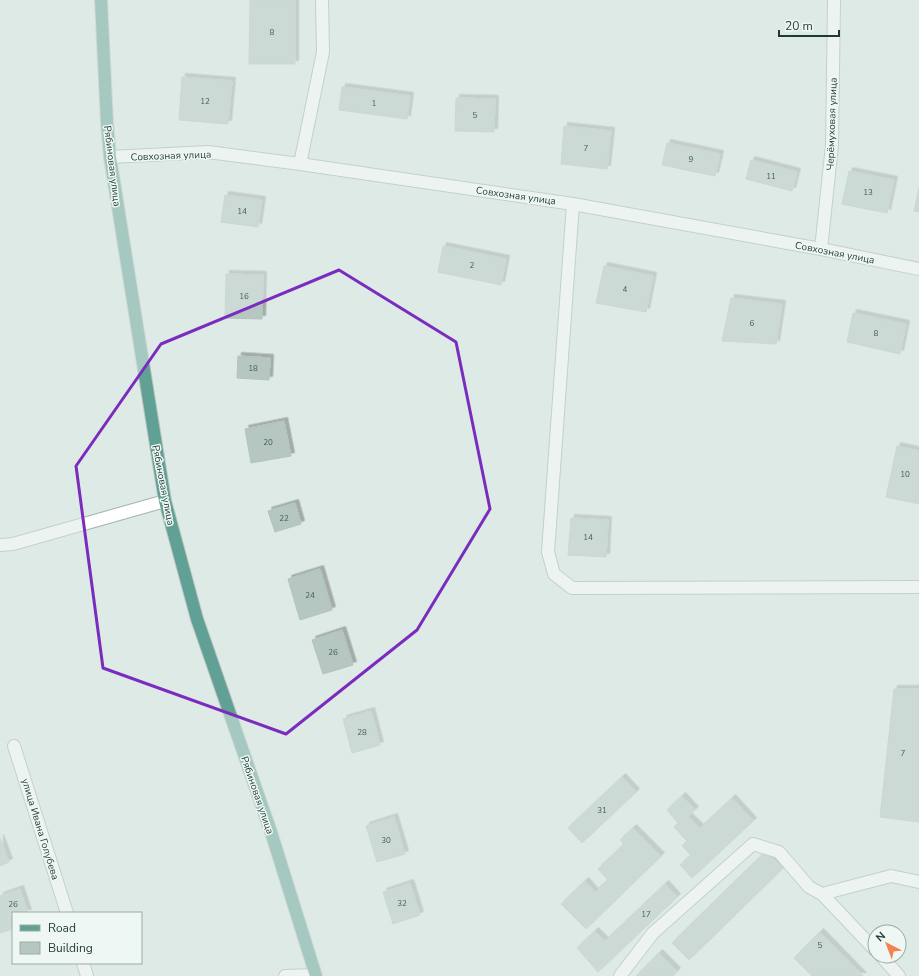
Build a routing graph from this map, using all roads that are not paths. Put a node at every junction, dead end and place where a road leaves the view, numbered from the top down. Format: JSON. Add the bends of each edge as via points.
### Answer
{"nodes":[{"id":1,"x":101,"y":0,"type":"edge"},
{"id":2,"x":322,"y":0,"type":"edge"},
{"id":3,"x":834,"y":0,"type":"edge"},
{"id":4,"x":110,"y":157,"type":"junction"},
{"id":5,"x":300,"y":164,"type":"junction"},
{"id":6,"x":573,"y":204,"type":"junction"},
{"id":7,"x":821,"y":249,"type":"junction"},
{"id":8,"x":919,"y":269,"type":"edge"},
{"id":9,"x":165,"y":501,"type":"junction"},
{"id":10,"x":0,"y":545,"type":"edge"},
{"id":11,"x":919,"y":587,"type":"edge"},
{"id":12,"x":14,"y":746,"type":"dead end"},
{"id":13,"x":919,"y":882,"type":"edge"},
{"id":14,"x":822,"y":894,"type":"junction"},
{"id":15,"x":67,"y":912,"type":"edge"},
{"id":16,"x":867,"y":942,"type":"edge"},
{"id":17,"x":83,"y":964,"type":"edge"},
{"id":18,"x":888,"y":964,"type":"edge"},
{"id":19,"x":87,"y":976,"type":"edge"},
{"id":20,"x":285,"y":976,"type":"edge"},
{"id":21,"x":316,"y":976,"type":"edge"},
{"id":22,"x":620,"y":976,"type":"edge"},
{"id":23,"x":899,"y":976,"type":"edge"}],
"edges":[{"from":1,"to":4,"type":"main road","name":"Рябиновая улица"},
{"from":2,"to":5,"type":"street","via":[[323,52]]},
{"from":3,"to":7,"type":"street","name":"Черёмуховая улица","via":[[832,145]]},
{"from":4,"to":5,"type":"street","name":"Совхозная улица","via":[[208,152]]},
{"from":4,"to":9,"type":"main road","name":"Рябиновая улица"},
{"from":5,"to":6,"type":"street","name":"Совхозная улица"},
{"from":6,"to":7,"type":"street","name":"Совхозная улица"},
{"from":6,"to":11,"type":"street","via":[[548,552],[554,574],[572,588]]},
{"from":7,"to":8,"type":"street","name":"Совхозная улица"},
{"from":9,"to":10,"type":"street","via":[[13,544]]},
{"from":9,"to":21,"type":"main road","name":"Рябиновая улица","via":[[197,619],[271,832]]},
{"from":12,"to":15,"type":"street","name":"улица Ивана Голубева"},
{"from":13,"to":14,"type":"street","via":[[891,876]]},
{"from":14,"to":16,"type":"street"},
{"from":14,"to":22,"type":"street","via":[[809,887],[778,852],[753,844],[653,933]]},
{"from":17,"to":19,"type":"street"},
{"from":18,"to":23,"type":"street"},
{"from":20,"to":21,"type":"street"}]}
